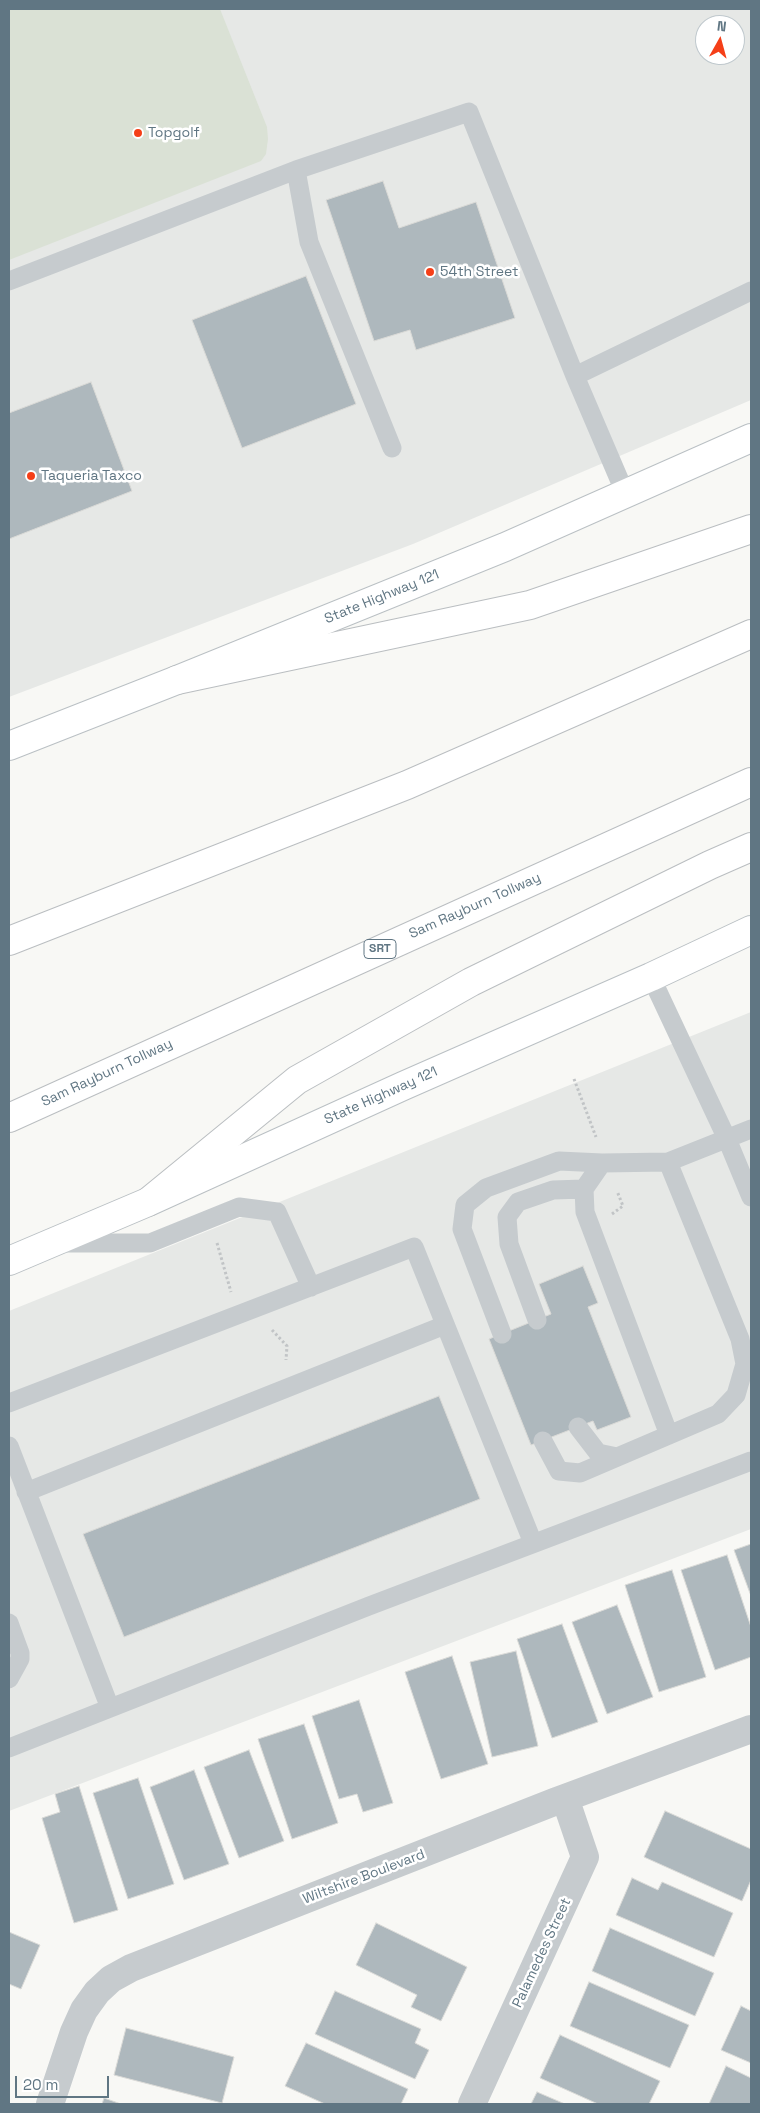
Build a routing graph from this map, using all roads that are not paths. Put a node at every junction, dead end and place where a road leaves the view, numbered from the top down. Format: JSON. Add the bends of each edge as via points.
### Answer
{"nodes":[{"id":1,"x":296,"y":170,"type":"junction"},
{"id":2,"x":9,"y":282,"type":"edge"},
{"id":3,"x":751,"y":291,"type":"edge"},
{"id":4,"x":575,"y":376,"type":"junction"},
{"id":5,"x":751,"y":438,"type":"edge"},
{"id":6,"x":392,"y":448,"type":"dead end"},
{"id":7,"x":625,"y":493,"type":"junction"},
{"id":8,"x":751,"y":528,"type":"edge"},
{"id":9,"x":751,"y":634,"type":"edge"},
{"id":10,"x":177,"y":680,"type":"junction"},
{"id":11,"x":9,"y":746,"type":"edge"},
{"id":12,"x":751,"y":782,"type":"edge"},
{"id":13,"x":751,"y":847,"type":"edge"},
{"id":14,"x":751,"y":930,"type":"edge"},
{"id":15,"x":9,"y":941,"type":"edge"},
{"id":16,"x":651,"y":977,"type":"junction"},
{"id":17,"x":9,"y":1118,"type":"edge"},
{"id":18,"x":751,"y":1129,"type":"edge"},
{"id":19,"x":727,"y":1139,"type":"junction"},
{"id":20,"x":668,"y":1162,"type":"junction"},
{"id":21,"x":602,"y":1163,"type":"junction"},
{"id":22,"x":584,"y":1189,"type":"junction"},
{"id":23,"x":751,"y":1197,"type":"edge"},
{"id":24,"x":148,"y":1202,"type":"junction"},
{"id":25,"x":52,"y":1243,"type":"junction"},
{"id":26,"x":9,"y":1261,"type":"edge"},
{"id":27,"x":312,"y":1287,"type":"junction"},
{"id":28,"x":537,"y":1320,"type":"dead end"},
{"id":29,"x":445,"y":1324,"type":"junction"},
{"id":30,"x":502,"y":1334,"type":"dead end"},
{"id":31,"x":746,"y":1337,"type":"edge"},
{"id":32,"x":9,"y":1403,"type":"edge"},
{"id":33,"x":578,"y":1427,"type":"dead end"},
{"id":34,"x":669,"y":1434,"type":"junction"},
{"id":35,"x":543,"y":1441,"type":"dead end"},
{"id":36,"x":9,"y":1446,"type":"edge"},
{"id":37,"x":617,"y":1457,"type":"junction"},
{"id":38,"x":751,"y":1461,"type":"edge"},
{"id":39,"x":26,"y":1492,"type":"junction"},
{"id":40,"x":533,"y":1543,"type":"junction"},
{"id":41,"x":9,"y":1623,"type":"edge"},
{"id":42,"x":9,"y":1679,"type":"edge"},
{"id":43,"x":110,"y":1708,"type":"junction"},
{"id":44,"x":751,"y":1729,"type":"edge"},
{"id":45,"x":10,"y":1744,"type":"edge"},
{"id":46,"x":565,"y":1798,"type":"junction"},
{"id":47,"x":50,"y":2104,"type":"edge"},
{"id":48,"x":472,"y":2104,"type":"edge"}],
"edges":[{"from":1,"to":2,"type":"lane"},
{"from":1,"to":4,"type":"lane","via":[[469,112]]},
{"from":1,"to":6,"type":"lane","via":[[309,242]]},
{"from":3,"to":4,"type":"lane"},
{"from":4,"to":7,"type":"lane"},
{"from":5,"to":7,"type":"main road","name":"State Highway 121"},
{"from":7,"to":10,"type":"main road","name":"State Highway 121","via":[[505,547]]},
{"from":8,"to":10,"type":"main road","via":[[530,605]]},
{"from":9,"to":15,"type":"main road","via":[[407,785]]},
{"from":10,"to":11,"type":"main road","name":"State Highway 121"},
{"from":12,"to":17,"type":"main road","name":"Sam Rayburn Tollway","number":"SRT"},
{"from":13,"to":24,"type":"main road","via":[[471,982],[297,1080]]},
{"from":14,"to":16,"type":"main road","name":"State Highway 121"},
{"from":16,"to":19,"type":"lane"},
{"from":16,"to":24,"type":"main road","name":"State Highway 121"},
{"from":18,"to":19,"type":"lane"},
{"from":19,"to":20,"type":"lane"},
{"from":19,"to":23,"type":"lane"},
{"from":20,"to":21,"type":"lane"},
{"from":20,"to":31,"type":"lane"},
{"from":21,"to":22,"type":"lane"},
{"from":21,"to":30,"type":"lane","via":[[559,1160],[486,1188],[465,1205],[462,1229]]},
{"from":22,"to":28,"type":"lane","via":[[553,1190],[518,1202],[507,1217],[509,1244]]},
{"from":22,"to":34,"type":"lane","via":[[585,1212]]},
{"from":24,"to":25,"type":"main road","name":"State Highway 121"},
{"from":25,"to":26,"type":"main road","name":"State Highway 121"},
{"from":25,"to":27,"type":"lane","via":[[150,1243],[239,1207],[277,1212]]},
{"from":27,"to":29,"type":"lane","via":[[414,1247]]},
{"from":27,"to":32,"type":"lane"},
{"from":29,"to":39,"type":"lane"},
{"from":29,"to":40,"type":"lane"},
{"from":31,"to":34,"type":"lane","via":[[744,1364],[736,1395],[718,1414]]},
{"from":33,"to":37,"type":"lane","via":[[598,1453]]},
{"from":34,"to":37,"type":"lane"},
{"from":35,"to":37,"type":"lane","via":[[560,1471],[580,1473]]},
{"from":36,"to":39,"type":"lane"},
{"from":38,"to":40,"type":"lane"},
{"from":39,"to":43,"type":"lane"},
{"from":40,"to":43,"type":"lane"},
{"from":41,"to":42,"type":"lane","via":[[20,1659]]},
{"from":43,"to":45,"type":"lane"},
{"from":44,"to":46,"type":"street","name":"Wiltshire Boulevard"},
{"from":46,"to":47,"type":"street","name":"Wiltshire Boulevard","via":[[131,1968],[111,1979],[84,2010]]},
{"from":46,"to":48,"type":"street","name":"Palamedes Street","via":[[584,1857]]}]}
